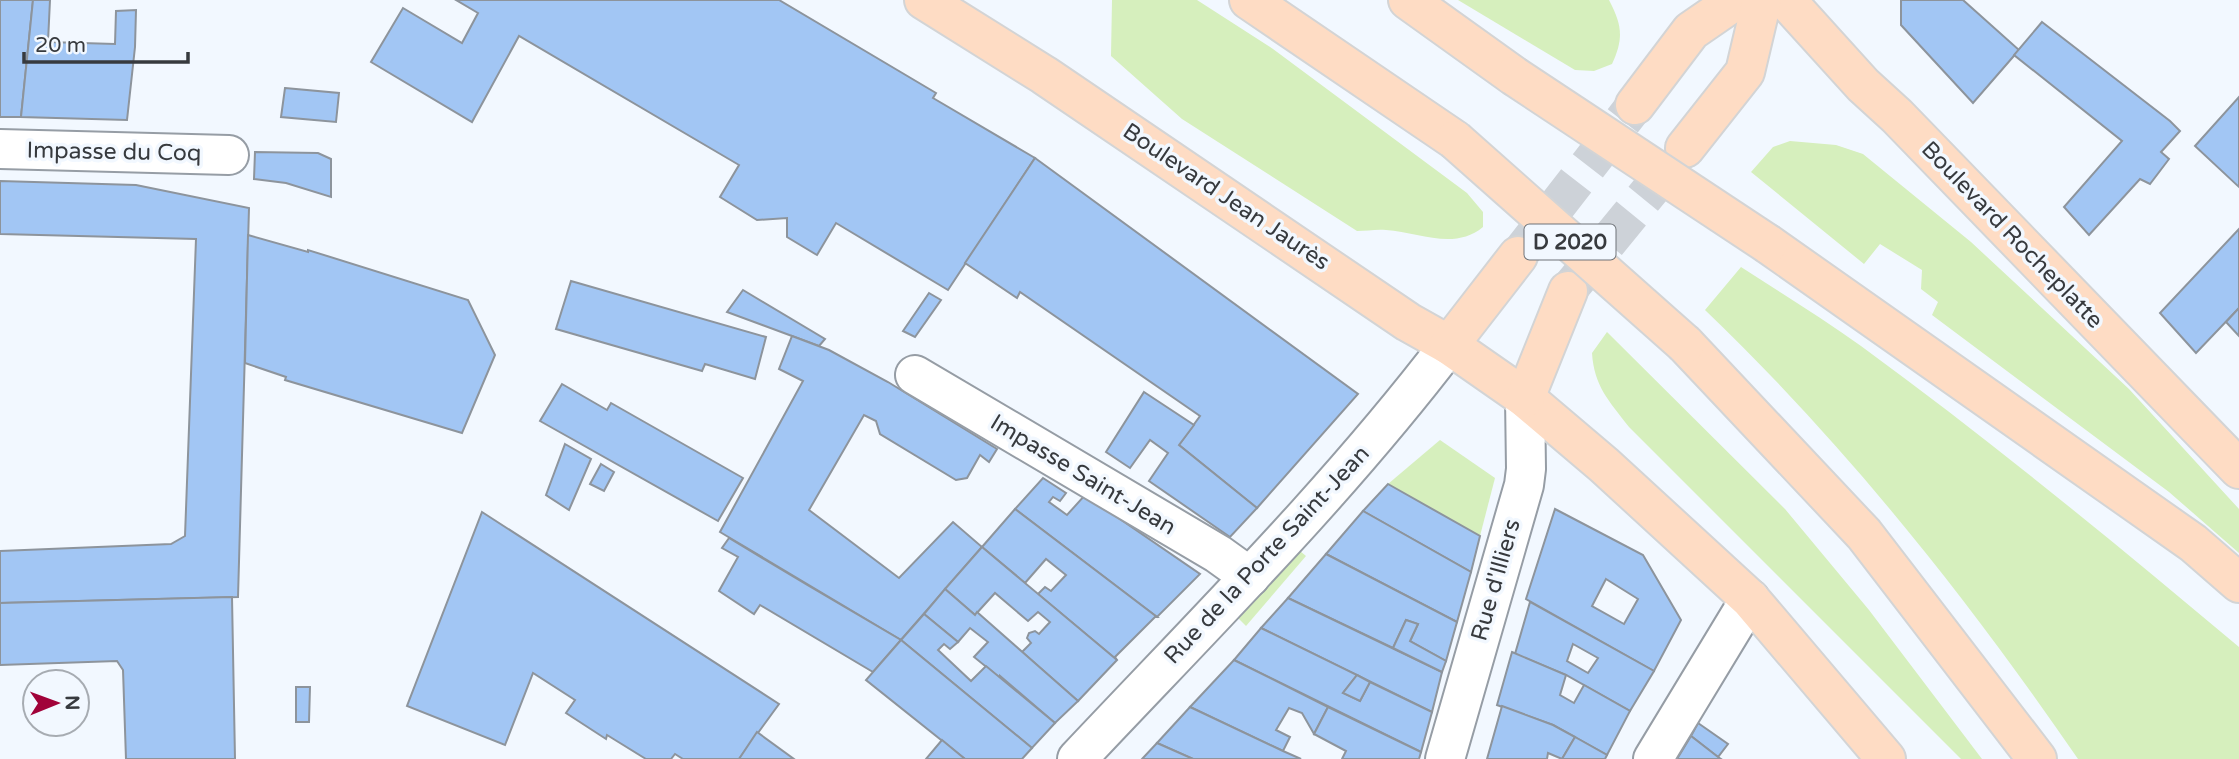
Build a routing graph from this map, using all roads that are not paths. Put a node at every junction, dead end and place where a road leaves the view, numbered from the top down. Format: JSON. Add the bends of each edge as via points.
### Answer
{"nodes":[{"id":1,"x":924,"y":0,"type":"edge"},
{"id":2,"x":1249,"y":0,"type":"edge"},
{"id":3,"x":1408,"y":0,"type":"edge"},
{"id":4,"x":1736,"y":0,"type":"edge"},
{"id":5,"x":1762,"y":0,"type":"edge"},
{"id":6,"x":1786,"y":0,"type":"edge"},
{"id":7,"x":1634,"y":105,"type":"tunnel mouth"},
{"id":8,"x":1685,"y":148,"type":"tunnel mouth"},
{"id":9,"x":0,"y":149,"type":"edge"},
{"id":10,"x":229,"y":155,"type":"dead end"},
{"id":11,"x":1518,"y":256,"type":"tunnel mouth"},
{"id":12,"x":1568,"y":291,"type":"tunnel mouth"},
{"id":13,"x":1450,"y":345,"type":"junction"},
{"id":14,"x":915,"y":376,"type":"dead end"},
{"id":15,"x":1525,"y":398,"type":"junction"},
{"id":16,"x":2239,"y":470,"type":"edge"},
{"id":17,"x":1250,"y":577,"type":"junction"},
{"id":18,"x":2239,"y":583,"type":"edge"},
{"id":19,"x":1750,"y":599,"type":"junction"},
{"id":20,"x":1883,"y":757,"type":"edge"},
{"id":21,"x":1077,"y":759,"type":"edge"},
{"id":22,"x":1445,"y":759,"type":"edge"},
{"id":23,"x":1653,"y":759,"type":"edge"},
{"id":24,"x":2037,"y":759,"type":"edge"}],
"edges":[{"from":1,"to":13,"type":"main road","name":"Boulevard Jean Jaurès","via":[[1044,75],[1408,322]]},
{"from":2,"to":24,"type":"main road","number":"D 2020","bridge":true,"via":[[1455,140],[1685,344],[1864,534]]},
{"from":3,"to":18,"type":"main road","bridge":true,"via":[[1768,244],[2193,543]]},
{"from":4,"to":7,"type":"main road","via":[[1691,31]]},
{"from":5,"to":8,"type":"main road","via":[[1745,72]]},
{"from":6,"to":16,"type":"main road","name":"Boulevard Rocheplatte","via":[[1863,85]]},
{"from":9,"to":10,"type":"street","name":"Impasse du Coq"},
{"from":11,"to":13,"type":"main road"},
{"from":12,"to":15,"type":"main road"},
{"from":13,"to":15,"type":"main road","name":"Boulevard Jean Jaurès"},
{"from":13,"to":17,"type":"street","name":"Rue de la Porte Saint-Jean","via":[[1405,403]]},
{"from":14,"to":17,"type":"street","name":"Impasse Saint-Jean"},
{"from":15,"to":19,"type":"main road"},
{"from":15,"to":22,"type":"street","name":"Rue d'Illiers","via":[[1524,485]]},
{"from":17,"to":21,"type":"street","name":"Rue de la Porte Saint-Jean"},
{"from":19,"to":20,"type":"main road"},
{"from":19,"to":23,"type":"street"}]}
